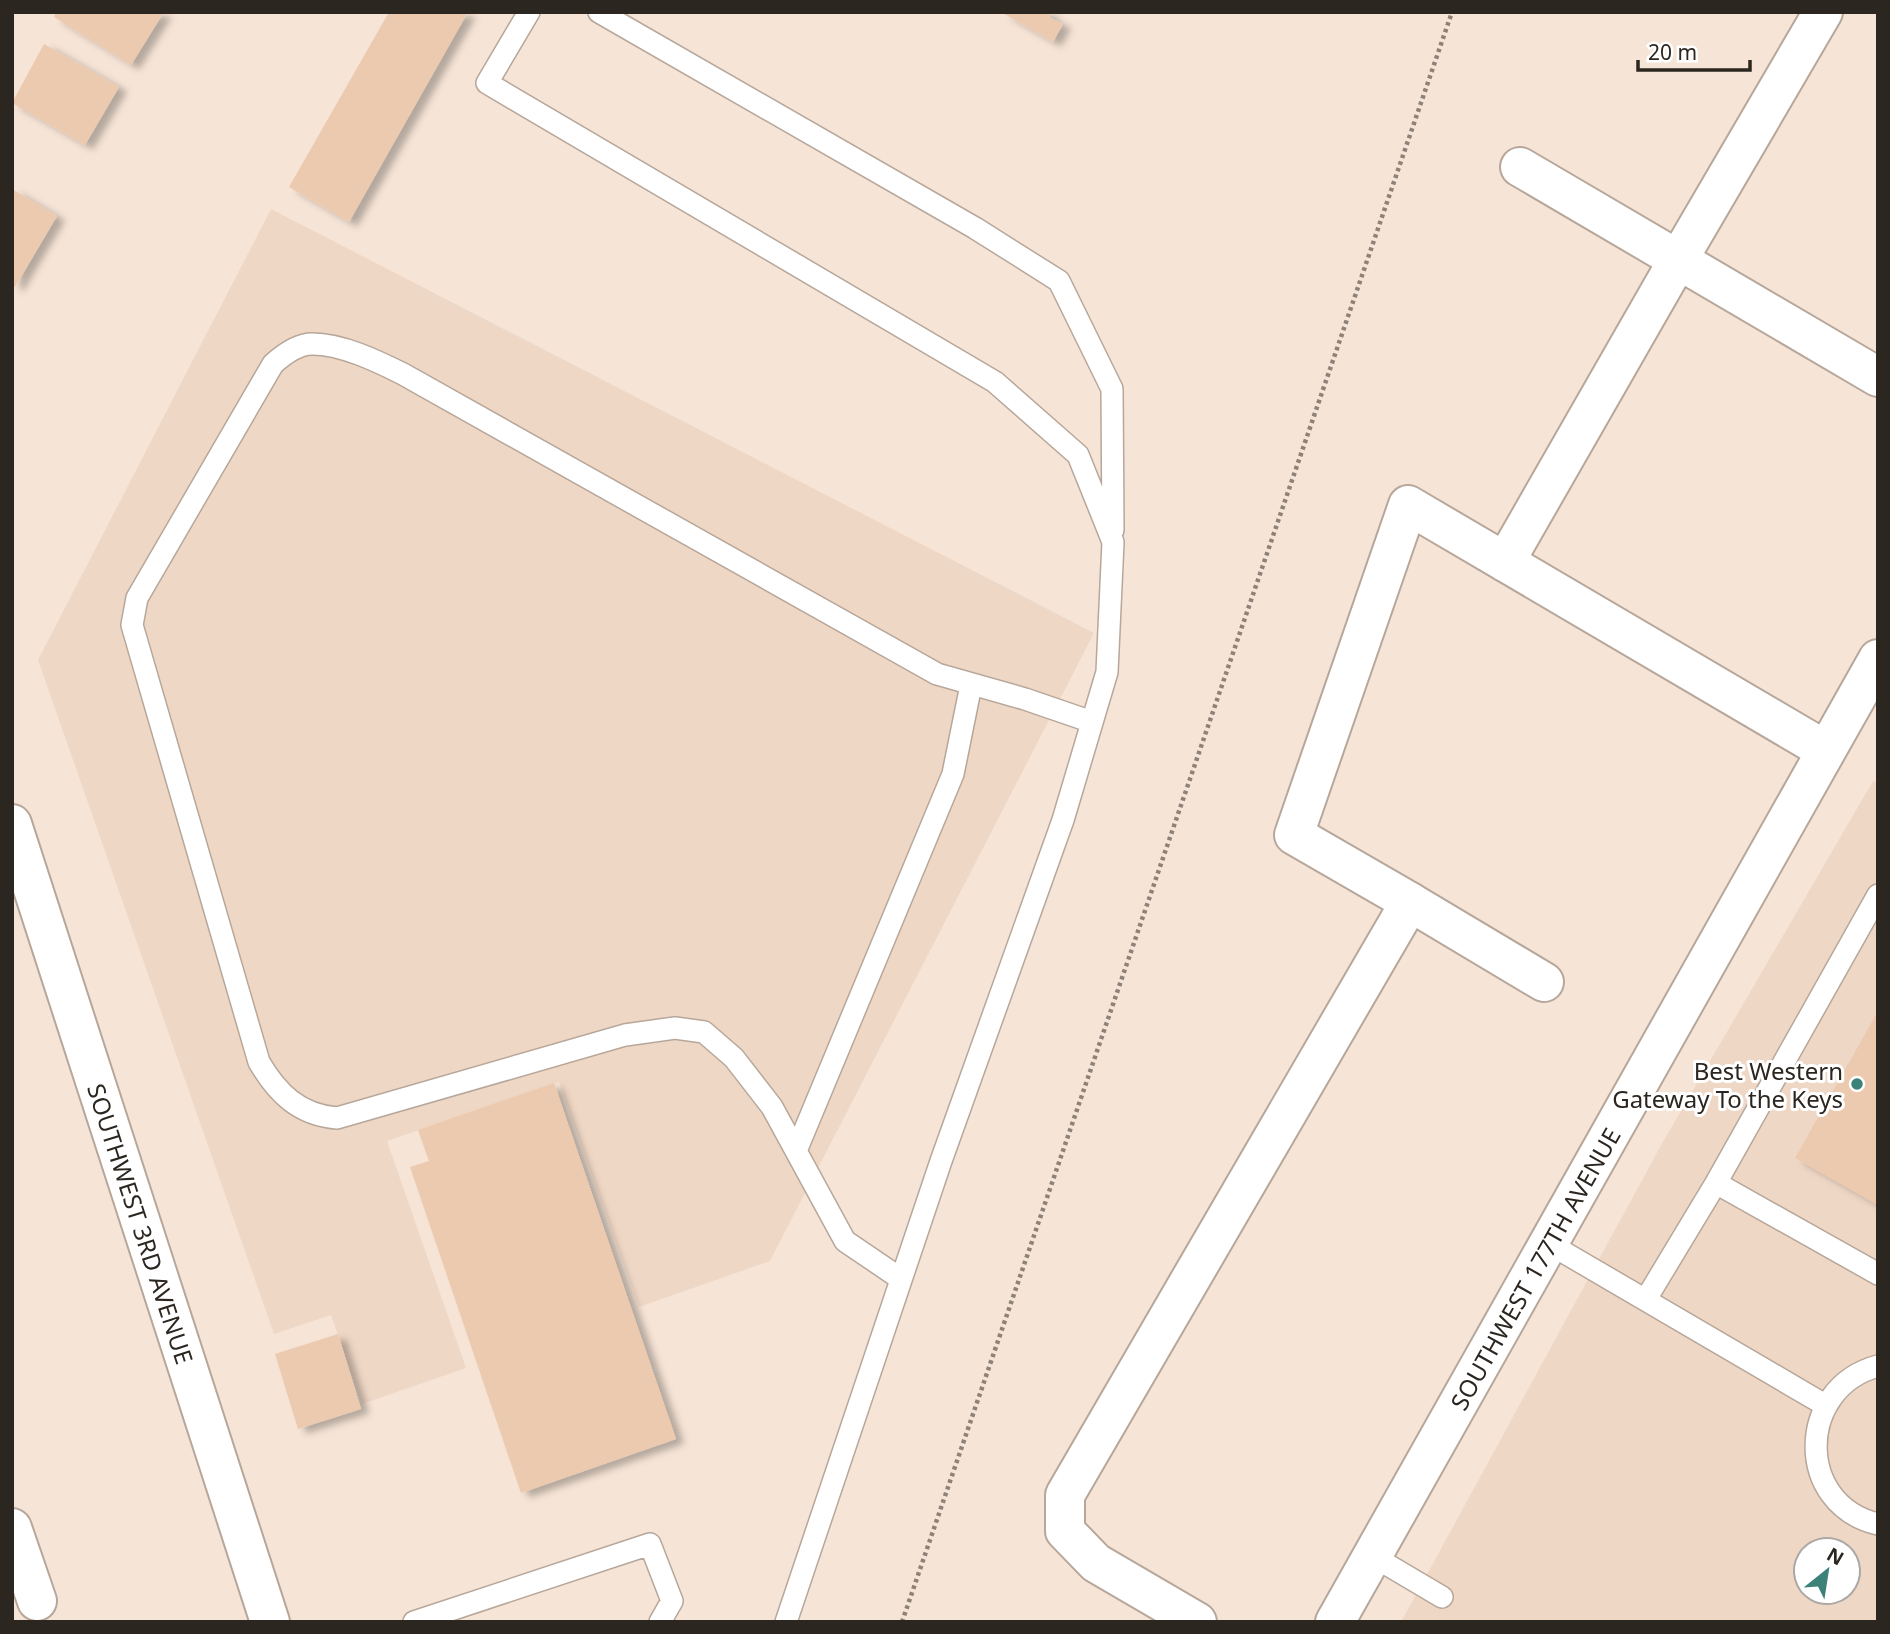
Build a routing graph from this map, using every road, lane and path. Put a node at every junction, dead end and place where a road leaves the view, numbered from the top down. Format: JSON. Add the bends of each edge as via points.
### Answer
{"nodes":[{"id":1,"x":529,"y":12,"type":"edge"},
{"id":2,"x":599,"y":12,"type":"edge"},
{"id":3,"x":1452,"y":12,"type":"edge"},
{"id":4,"x":1823,"y":12,"type":"edge"},
{"id":5,"x":1520,"y":167,"type":"dead end"},
{"id":6,"x":1678,"y":260,"type":"junction"},
{"id":7,"x":1878,"y":377,"type":"edge"},
{"id":8,"x":1113,"y":542,"type":"junction"},
{"id":9,"x":1505,"y":562,"type":"junction"},
{"id":10,"x":1876,"y":665,"type":"edge"},
{"id":11,"x":971,"y":685,"type":"junction"},
{"id":12,"x":1092,"y":722,"type":"junction"},
{"id":13,"x":1825,"y":750,"type":"junction"},
{"id":14,"x":12,"y":824,"type":"edge"},
{"id":15,"x":1878,"y":895,"type":"edge"},
{"id":16,"x":1410,"y":902,"type":"junction"},
{"id":17,"x":1544,"y":982,"type":"dead end"},
{"id":18,"x":796,"y":1151,"type":"junction"},
{"id":19,"x":1716,"y":1183,"type":"junction"},
{"id":20,"x":1548,"y":1243,"type":"junction"},
{"id":21,"x":1878,"y":1274,"type":"edge"},
{"id":22,"x":901,"y":1279,"type":"junction"},
{"id":23,"x":1646,"y":1299,"type":"junction"},
{"id":24,"x":1878,"y":1366,"type":"edge"},
{"id":25,"x":1825,"y":1405,"type":"junction"},
{"id":26,"x":1878,"y":1524,"type":"edge"},
{"id":27,"x":12,"y":1528,"type":"edge"},
{"id":28,"x":1371,"y":1555,"type":"junction"},
{"id":29,"x":1442,"y":1597,"type":"dead end"},
{"id":30,"x":37,"y":1601,"type":"dead end"},
{"id":31,"x":442,"y":1617,"type":"edge"},
{"id":32,"x":270,"y":1622,"type":"edge"},
{"id":33,"x":414,"y":1622,"type":"edge"},
{"id":34,"x":660,"y":1622,"type":"edge"},
{"id":35,"x":786,"y":1622,"type":"edge"},
{"id":36,"x":902,"y":1622,"type":"edge"},
{"id":37,"x":1197,"y":1622,"type":"edge"},
{"id":38,"x":1335,"y":1622,"type":"edge"}],
"edges":[{"from":1,"to":8,"type":"lane","via":[[487,83],[995,382],[1078,456]]},
{"from":2,"to":8,"type":"lane","via":[[1059,281],[1112,389]]},
{"from":3,"to":36,"type":"path"},
{"from":4,"to":6,"type":"street"},
{"from":5,"to":6,"type":"street"},
{"from":6,"to":7,"type":"street"},
{"from":6,"to":9,"type":"street"},
{"from":8,"to":12,"type":"lane","via":[[1107,672]]},
{"from":9,"to":13,"type":"street"},
{"from":9,"to":16,"type":"street","via":[[1408,505],[1294,835]]},
{"from":10,"to":13,"type":"street","name":"SOUTHWEST 177TH AVENUE"},
{"from":11,"to":12,"type":"lane"},
{"from":11,"to":18,"type":"lane","via":[[953,774]]},
{"from":11,"to":18,"type":"lane","via":[[937,674],[371,358],[311,344],[273,364],[136,598],[132,625],[258,1062],[288,1100],[320,1117],[337,1118],[625,1035],[675,1028],[704,1032],[734,1058],[772,1107]]},
{"from":12,"to":22,"type":"lane","via":[[1063,820]]},
{"from":13,"to":20,"type":"street","name":"SOUTHWEST 177TH AVENUE"},
{"from":14,"to":32,"type":"street","name":"SOUTHWEST 3RD AVENUE"},
{"from":15,"to":19,"type":"lane"},
{"from":16,"to":17,"type":"street"},
{"from":16,"to":37,"type":"street","via":[[1065,1495],[1065,1531],[1096,1563]]},
{"from":18,"to":22,"type":"lane","via":[[845,1241]]},
{"from":19,"to":21,"type":"lane"},
{"from":19,"to":23,"type":"lane"},
{"from":20,"to":23,"type":"lane"},
{"from":20,"to":28,"type":"street","name":"SOUTHWEST 177TH AVENUE"},
{"from":22,"to":35,"type":"lane"},
{"from":23,"to":25,"type":"lane"},
{"from":24,"to":25,"type":"lane","via":[[1841,1384]]},
{"from":25,"to":26,"type":"lane","via":[[1816,1431],[1816,1459],[1825,1485],[1842,1506]]},
{"from":27,"to":30,"type":"street"},
{"from":28,"to":29,"type":"lane"},
{"from":28,"to":38,"type":"street","name":"SOUTHWEST 177TH AVENUE"},
{"from":31,"to":33,"type":"lane"},
{"from":31,"to":34,"type":"lane","via":[[650,1544],[672,1601]]}]}
